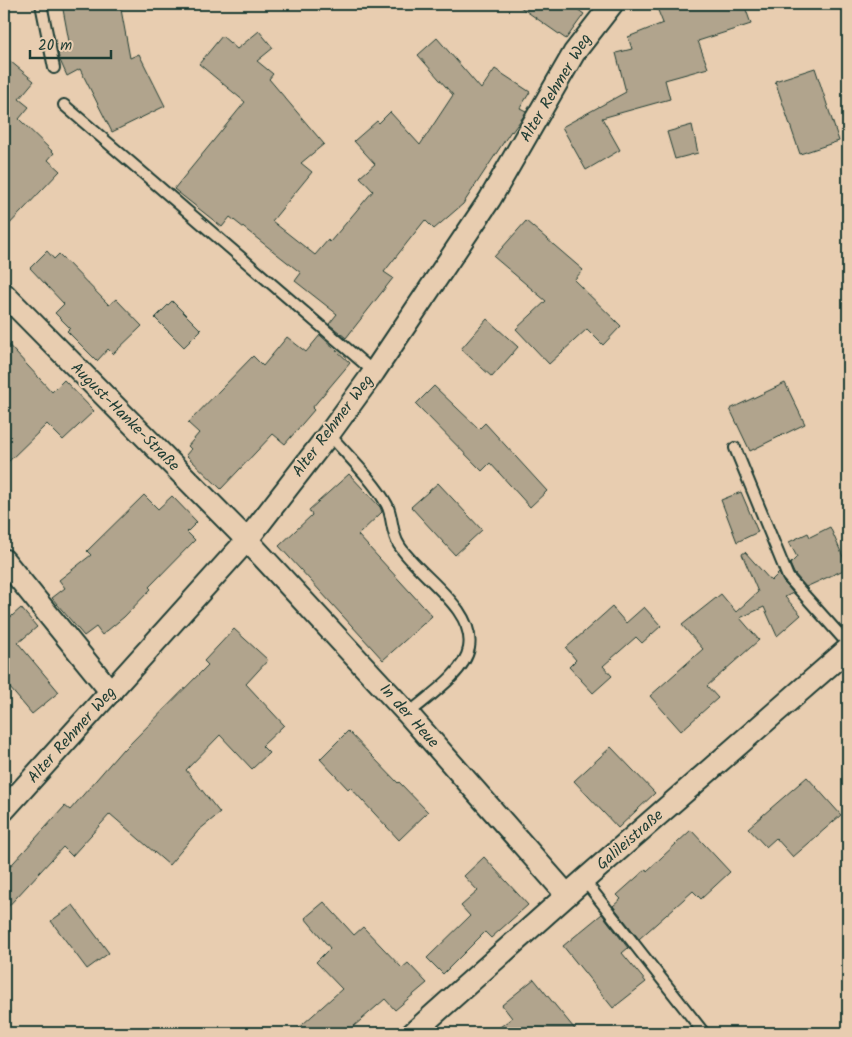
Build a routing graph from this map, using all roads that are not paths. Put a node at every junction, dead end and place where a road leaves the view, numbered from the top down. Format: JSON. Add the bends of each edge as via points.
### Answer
{"nodes":[{"id":1,"x":41,"y":4,"type":"edge"},
{"id":2,"x":612,"y":4,"type":"edge"},
{"id":3,"x":54,"y":68,"type":"dead end"},
{"id":4,"x":64,"y":105,"type":"dead end"},
{"id":5,"x":4,"y":294,"type":"edge"},
{"id":6,"x":374,"y":372,"type":"junction"},
{"id":7,"x":329,"y":434,"type":"junction"},
{"id":8,"x":735,"y":448,"type":"dead end"},
{"id":9,"x":247,"y":540,"type":"junction"},
{"id":10,"x":4,"y":560,"type":"edge"},
{"id":11,"x":848,"y":644,"type":"edge"},
{"id":12,"x":848,"y":648,"type":"edge"},
{"id":13,"x":111,"y":692,"type":"junction"},
{"id":14,"x":408,"y":714,"type":"junction"},
{"id":15,"x":4,"y":810,"type":"edge"},
{"id":16,"x":584,"y":880,"type":"junction"},
{"id":17,"x":567,"y":894,"type":"junction"},
{"id":18,"x":413,"y":1033,"type":"edge"},
{"id":19,"x":704,"y":1033,"type":"edge"}],
"edges":[{"from":1,"to":3,"type":"lane"},
{"from":2,"to":6,"type":"street","name":"Alter Rehmer Weg","via":[[574,54],[490,200]]},
{"from":4,"to":6,"type":"lane"},
{"from":5,"to":9,"type":"street","name":"August-Hanke-Straße"},
{"from":6,"to":7,"type":"street","name":"Alter Rehmer Weg"},
{"from":7,"to":9,"type":"street","name":"Alter Rehmer Weg"},
{"from":7,"to":14,"type":"lane","via":[[388,506],[397,543],[451,601],[467,627],[470,648],[464,663]]},
{"from":8,"to":11,"type":"lane","via":[[788,577]]},
{"from":9,"to":13,"type":"street","name":"Alter Rehmer Weg"},
{"from":9,"to":14,"type":"street","name":"In der Heue"},
{"from":10,"to":13,"type":"street"},
{"from":12,"to":16,"type":"street","name":"Galileistraße"},
{"from":13,"to":15,"type":"street","name":"Alter Rehmer Weg"},
{"from":14,"to":17,"type":"street","name":"In der Heue"},
{"from":16,"to":17,"type":"street","name":"Galileistraße"},
{"from":16,"to":19,"type":"lane"},
{"from":17,"to":18,"type":"street","name":"Galileistraße"}]}
